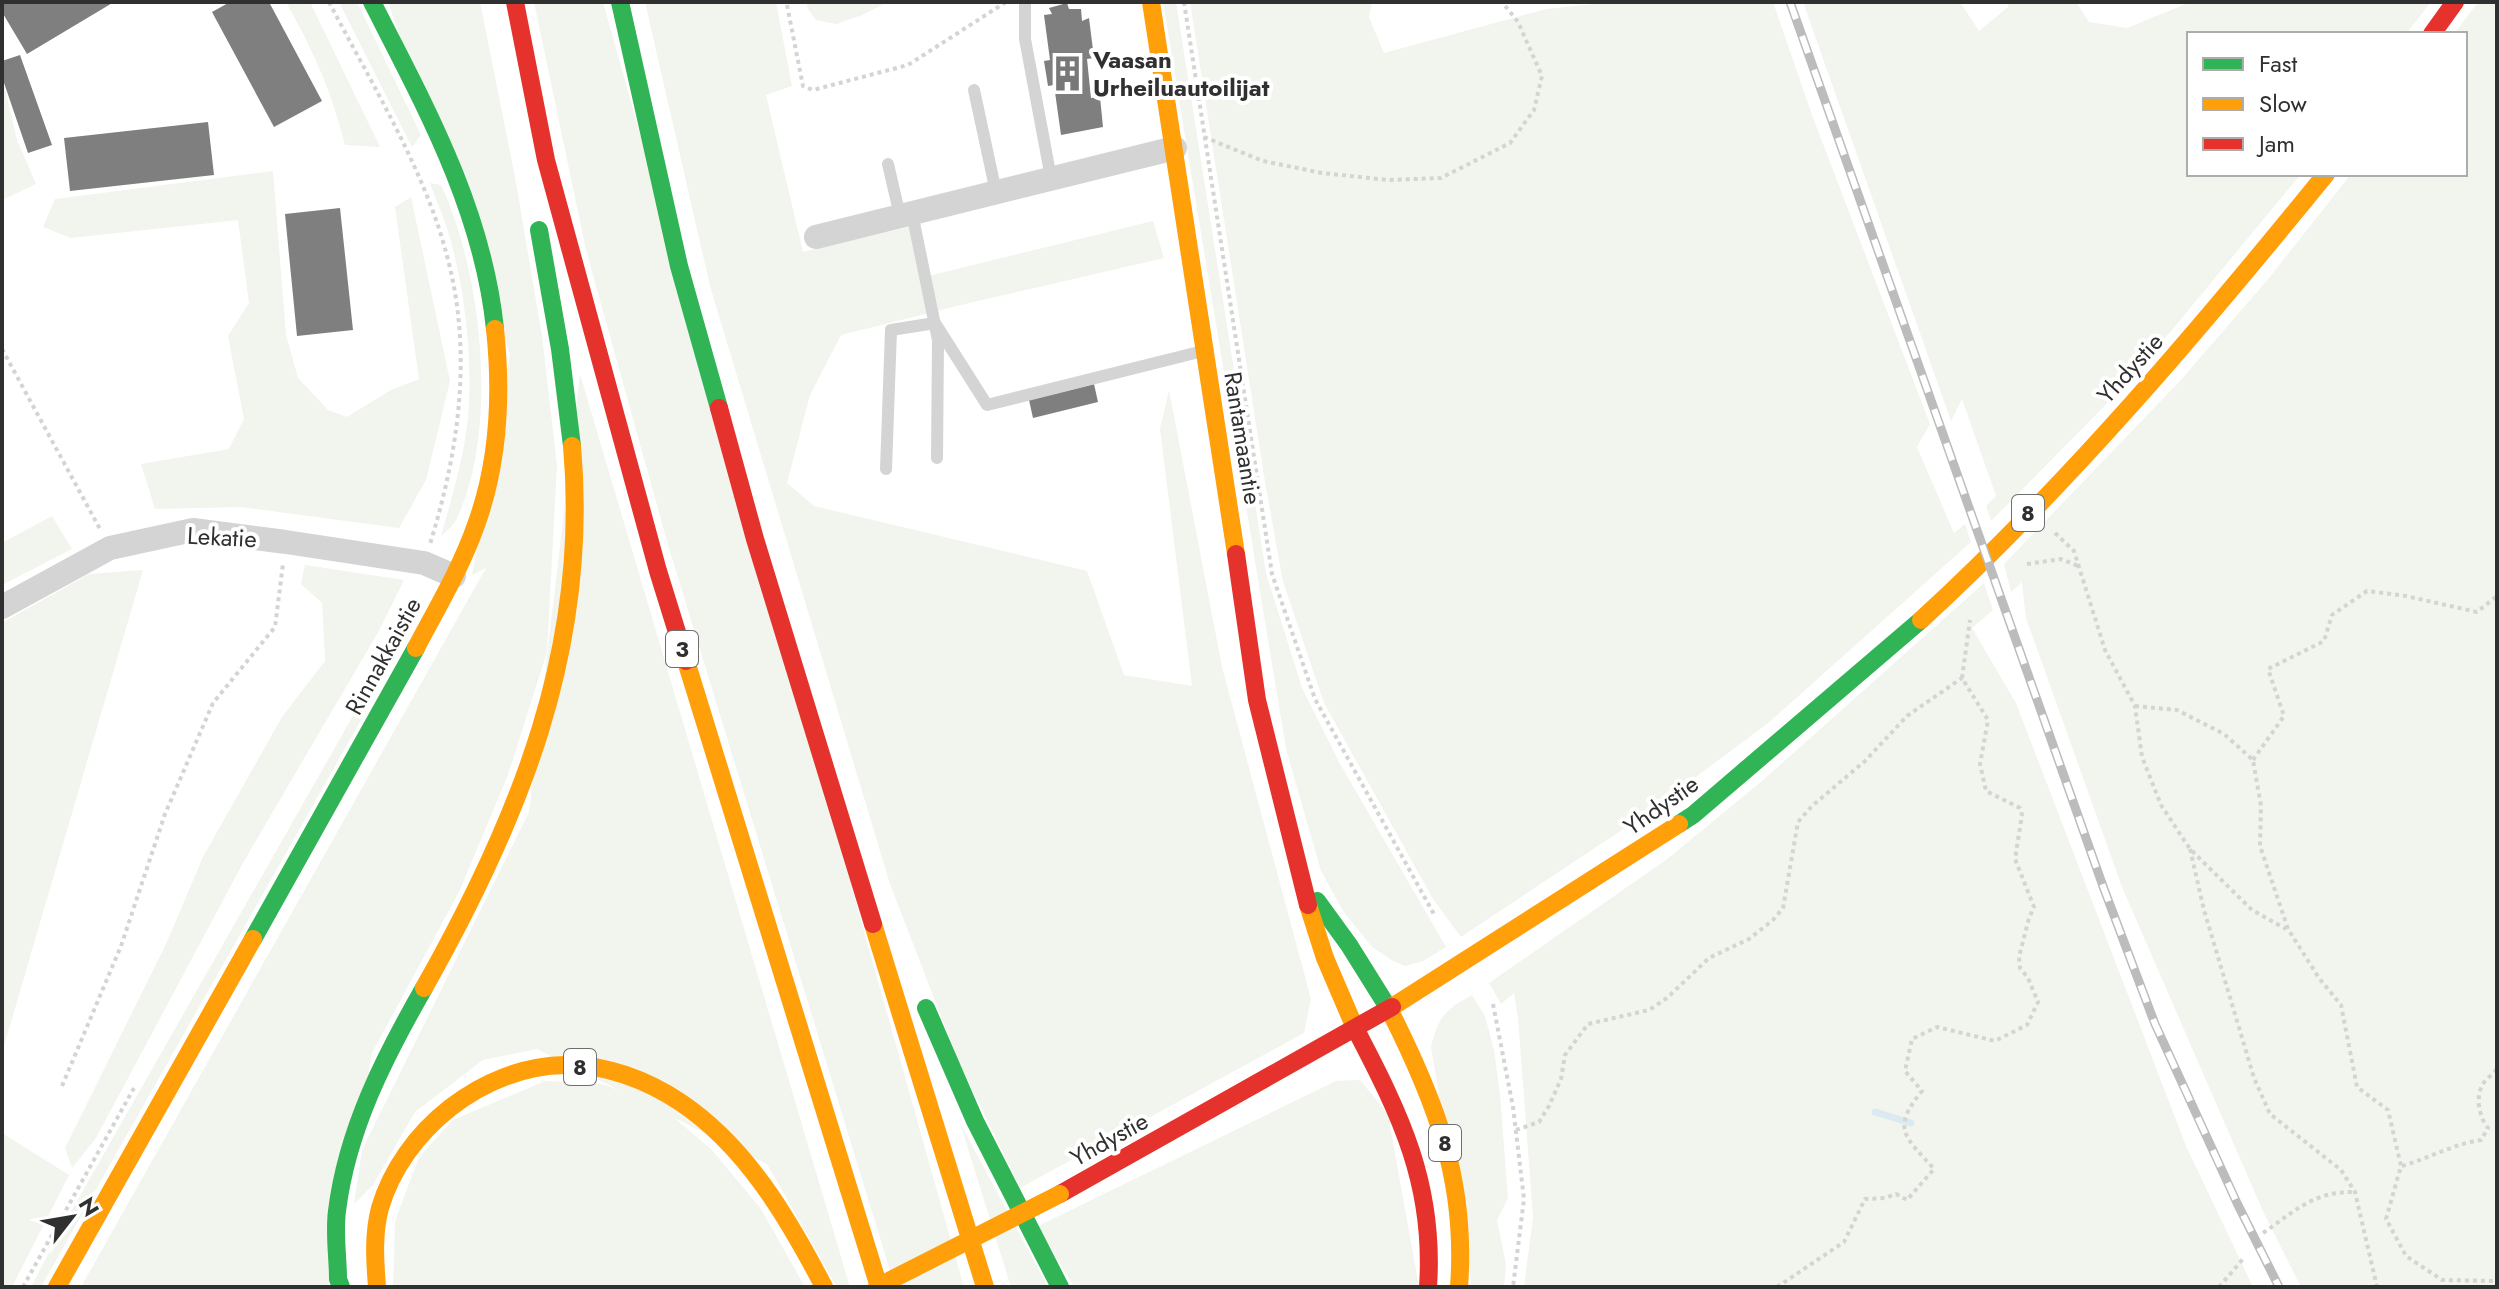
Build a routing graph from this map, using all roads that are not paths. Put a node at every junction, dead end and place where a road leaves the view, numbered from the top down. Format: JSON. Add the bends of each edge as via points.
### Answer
{"nodes":[{"id":1,"x":372,"y":2,"type":"edge"},
{"id":2,"x":515,"y":2,"type":"edge"},
{"id":3,"x":620,"y":2,"type":"edge"},
{"id":4,"x":1025,"y":2,"type":"edge"},
{"id":5,"x":1151,"y":2,"type":"edge"},
{"id":6,"x":2455,"y":2,"type":"edge"},
{"id":7,"x":2433,"y":32,"type":"edge"},
{"id":8,"x":974,"y":90,"type":"dead end"},
{"id":9,"x":1175,"y":148,"type":"junction"},
{"id":10,"x":546,"y":160,"type":"junction"},
{"id":11,"x":888,"y":164,"type":"dead end"},
{"id":12,"x":2324,"y":176,"type":"edge"},
{"id":13,"x":1051,"y":178,"type":"junction"},
{"id":14,"x":996,"y":192,"type":"junction"},
{"id":15,"x":906,"y":214,"type":"junction"},
{"id":16,"x":816,"y":237,"type":"dead end"},
{"id":17,"x":935,"y":323,"type":"junction"},
{"id":18,"x":1206,"y":351,"type":"junction"},
{"id":19,"x":937,"y":458,"type":"dead end"},
{"id":20,"x":886,"y":469,"type":"dead end"},
{"id":21,"x":454,"y":576,"type":"junction"},
{"id":22,"x":2,"y":607,"type":"edge"},
{"id":23,"x":1300,"y":878,"type":"junction"},
{"id":24,"x":875,"y":927,"type":"junction"},
{"id":25,"x":1389,"y":1009,"type":"junction"},
{"id":26,"x":1355,"y":1028,"type":"junction"},
{"id":27,"x":57,"y":1287,"type":"edge"},
{"id":28,"x":341,"y":1287,"type":"edge"},
{"id":29,"x":377,"y":1287,"type":"edge"},
{"id":30,"x":824,"y":1287,"type":"edge"},
{"id":31,"x":878,"y":1287,"type":"edge"},
{"id":32,"x":985,"y":1287,"type":"edge"},
{"id":33,"x":1060,"y":1287,"type":"edge"},
{"id":34,"x":1428,"y":1287,"type":"edge"},
{"id":35,"x":1459,"y":1287,"type":"edge"}],
"edges":[{"from":1,"to":21,"type":"main road","name":"Rinnakkaistie","via":[[467,204],[498,351],[491,474]]},
{"from":2,"to":10,"type":"main road","number":"3"},
{"from":3,"to":24,"type":"main road","via":[[687,296],[755,539]]},
{"from":4,"to":13,"type":"lane","via":[[1025,39]]},
{"from":5,"to":9,"type":"main road","name":"Rantamaantie"},
{"from":6,"to":7,"type":"main road"},
{"from":8,"to":14,"type":"lane"},
{"from":9,"to":13,"type":"street"},
{"from":9,"to":18,"type":"main road","name":"Rantamaantie"},
{"from":10,"to":28,"type":"main road","via":[[538,220],[574,471],[573,555],[561,646],[543,727],[512,811],[367,1101],[345,1167],[337,1214]]},
{"from":10,"to":31,"type":"main road","number":"3","via":[[658,571]]},
{"from":11,"to":15,"type":"lane"},
{"from":12,"to":25,"type":"main road","name":"Yhdystie","number":"8","via":[[2239,281],[2061,481],[1924,618],[1693,815]]},
{"from":13,"to":14,"type":"street"},
{"from":14,"to":15,"type":"street"},
{"from":15,"to":16,"type":"street"},
{"from":15,"to":17,"type":"lane"},
{"from":17,"to":18,"type":"lane","via":[[987,405]]},
{"from":17,"to":19,"type":"lane"},
{"from":17,"to":20,"type":"lane","via":[[891,330]]},
{"from":18,"to":23,"type":"main road","name":"Rantamaantie","via":[[1257,700]]},
{"from":21,"to":22,"type":"street","name":"Lekatie","via":[[424,563],[193,530],[110,548]]},
{"from":21,"to":27,"type":"main road","name":"Rinnakkaistie"},
{"from":23,"to":25,"type":"main road","name":"Rantamaantie"},
{"from":23,"to":26,"type":"main road","name":"Rantamaantie","via":[[1325,958]]},
{"from":24,"to":32,"type":"main road"},
{"from":24,"to":33,"type":"main road","via":[[914,985],[975,1121]]},
{"from":25,"to":26,"type":"main road","name":"Yhdystie","number":"8"},
{"from":25,"to":35,"type":"main road","number":"8","via":[[1417,1062],[1447,1151],[1459,1202]]},
{"from":26,"to":31,"type":"main road","name":"Yhdystie","number":"8","bridge":true,"via":[[1060,1194]]},
{"from":26,"to":34,"type":"main road","name":"Rantamaantie","via":[[1406,1134],[1428,1211]]},
{"from":29,"to":30,"type":"main road","number":"8","via":[[374,1249],[380,1208],[396,1168],[423,1133],[452,1105],[485,1085],[563,1065],[603,1069],[644,1082],[710,1124],[780,1210]]}]}
